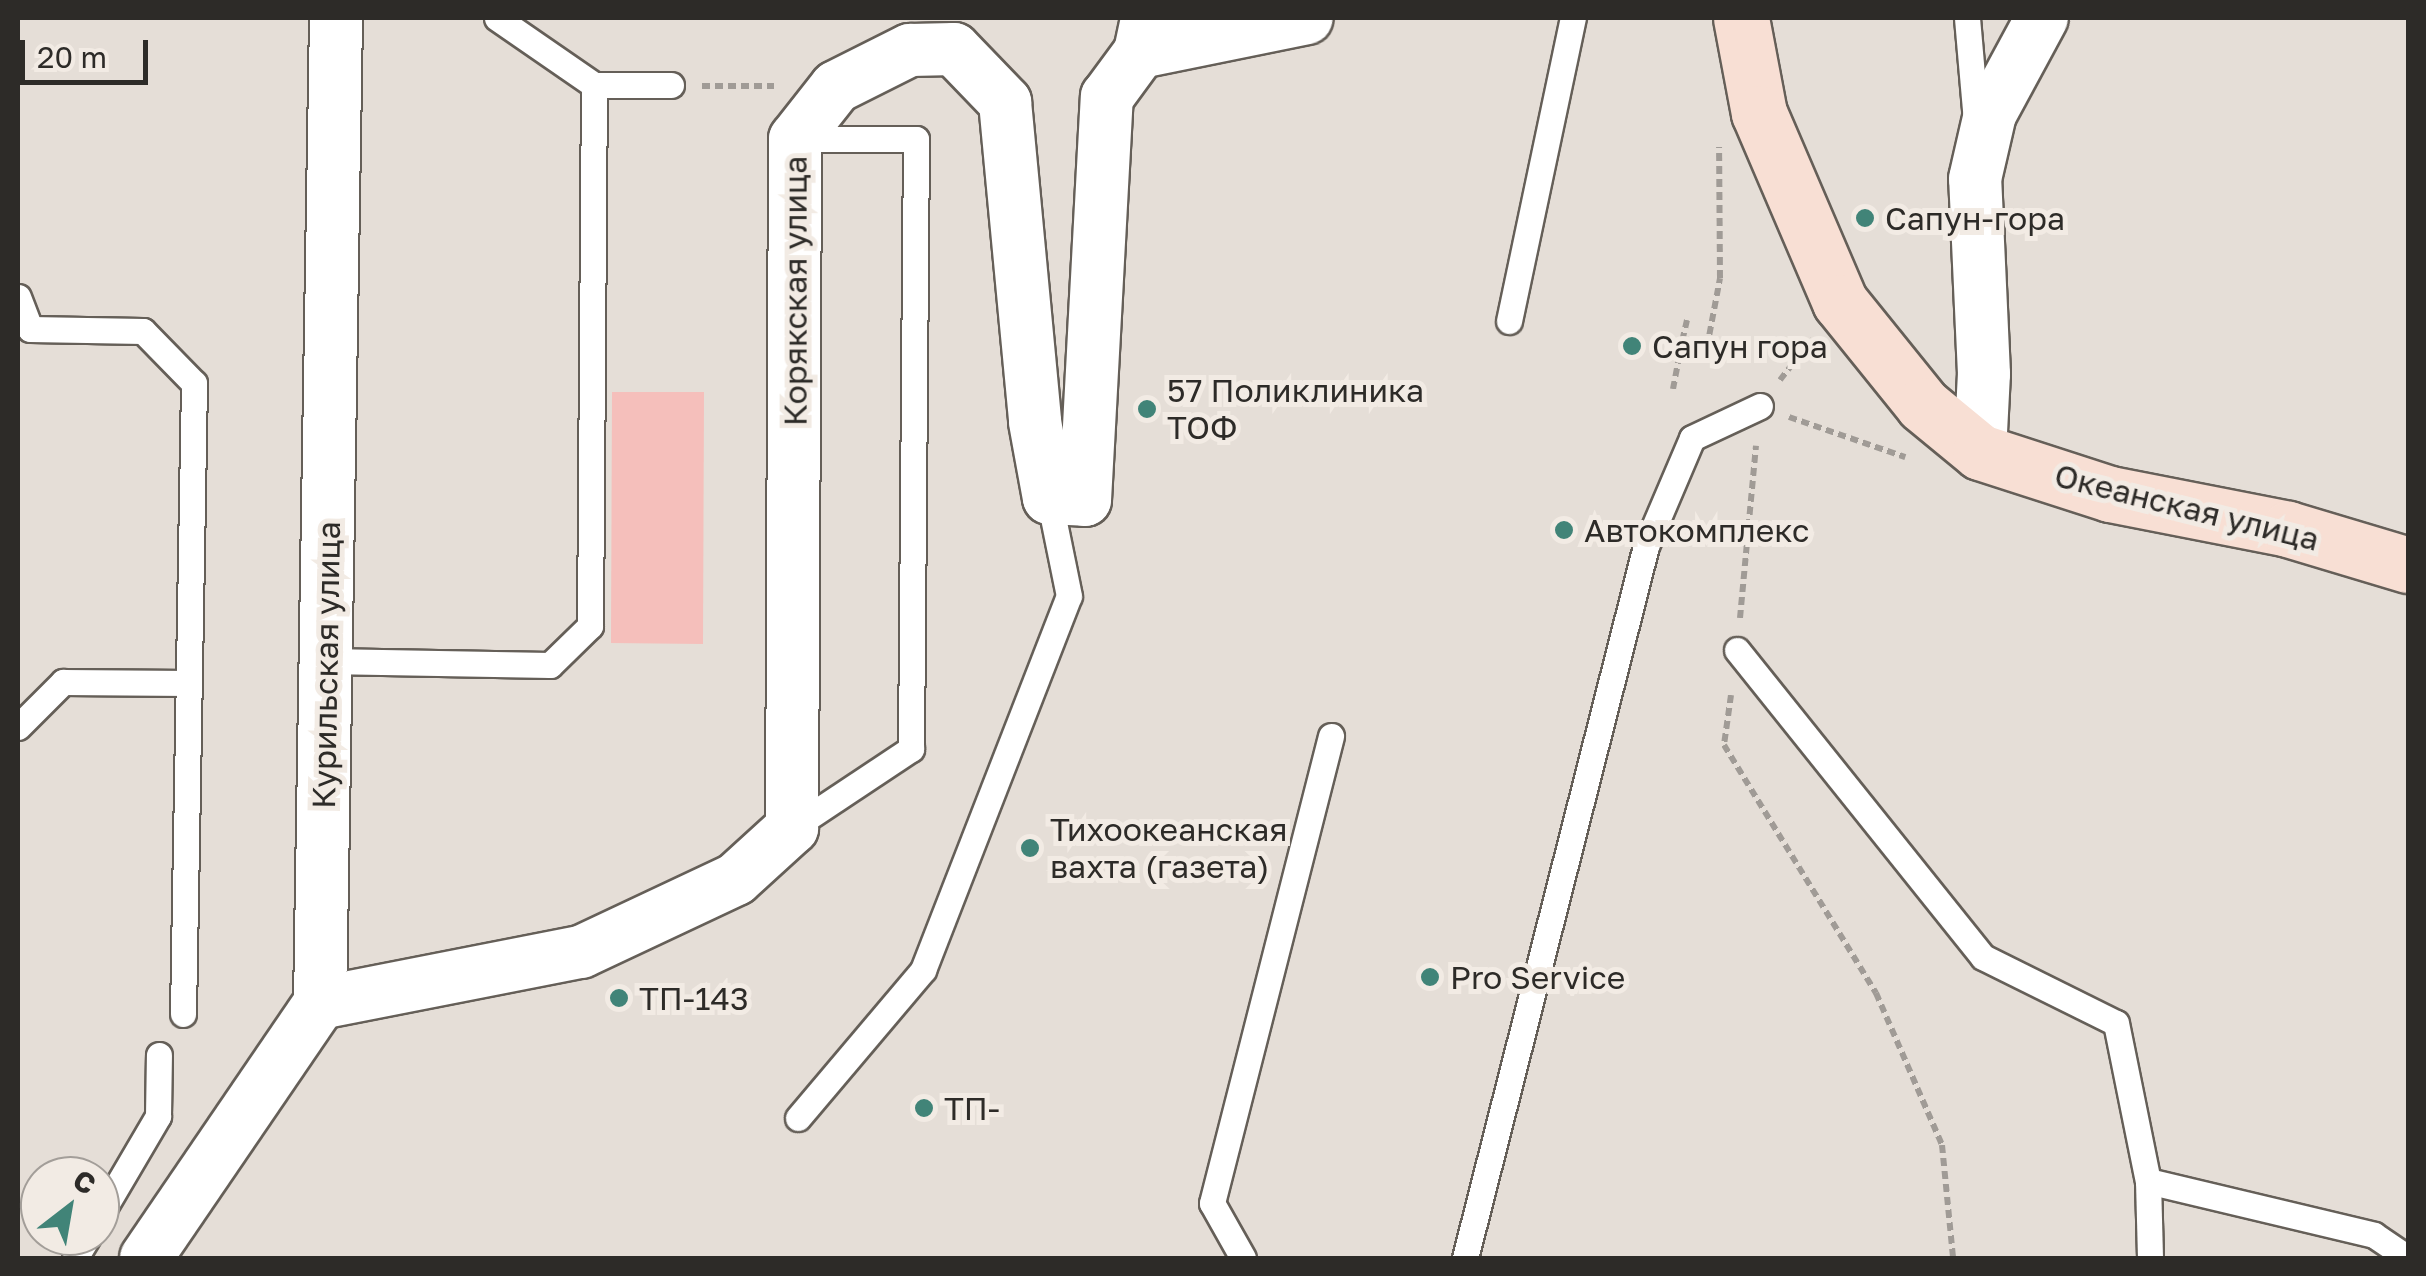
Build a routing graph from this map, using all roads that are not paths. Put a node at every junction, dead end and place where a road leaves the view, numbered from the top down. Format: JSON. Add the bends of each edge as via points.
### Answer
{"nodes":[{"id":1,"x":336,"y":18,"type":"edge"},
{"id":2,"x":497,"y":18,"type":"edge"},
{"id":3,"x":1306,"y":18,"type":"edge"},
{"id":4,"x":1572,"y":18,"type":"edge"},
{"id":5,"x":1742,"y":18,"type":"edge"},
{"id":6,"x":1967,"y":18,"type":"edge"},
{"id":7,"x":2042,"y":18,"type":"edge"},
{"id":8,"x":1143,"y":35,"type":"edge"},
{"id":9,"x":594,"y":85,"type":"junction"},
{"id":10,"x":671,"y":86,"type":"road end"},
{"id":11,"x":796,"y":139,"type":"junction"},
{"id":12,"x":1979,"y":150,"type":"junction"},
{"id":13,"x":18,"y":297,"type":"edge"},
{"id":14,"x":1509,"y":321,"type":"dead end"},
{"id":15,"x":1760,"y":406,"type":"road end"},
{"id":16,"x":1980,"y":452,"type":"junction"},
{"id":17,"x":1050,"y":498,"type":"junction"},
{"id":18,"x":2408,"y":565,"type":"edge"},
{"id":19,"x":1736,"y":650,"type":"dead end"},
{"id":20,"x":326,"y":661,"type":"junction"},
{"id":21,"x":188,"y":683,"type":"junction"},
{"id":22,"x":18,"y":727,"type":"edge"},
{"id":23,"x":1331,"y":736,"type":"dead end"},
{"id":24,"x":792,"y":828,"type":"junction"},
{"id":25,"x":320,"y":1003,"type":"junction"},
{"id":26,"x":183,"y":1014,"type":"dead end"},
{"id":27,"x":159,"y":1054,"type":"dead end"},
{"id":28,"x":798,"y":1118,"type":"dead end"},
{"id":29,"x":120,"y":1181,"type":"edge"},
{"id":30,"x":2148,"y":1181,"type":"junction"},
{"id":31,"x":146,"y":1258,"type":"edge"},
{"id":32,"x":1243,"y":1258,"type":"edge"},
{"id":33,"x":1465,"y":1258,"type":"edge"},
{"id":34,"x":2150,"y":1258,"type":"edge"},
{"id":35,"x":2408,"y":1258,"type":"edge"}],
"edges":[{"from":1,"to":20,"type":"street","name":"Курильская улица"},
{"from":2,"to":9,"type":"lane"},
{"from":3,"to":8,"type":"street"},
{"from":4,"to":14,"type":"lane"},
{"from":5,"to":16,"type":"main road","name":"Океанская улица","via":[[1759,114],[1832,285],[1923,405]]},
{"from":6,"to":12,"type":"lane"},
{"from":7,"to":12,"type":"street","via":[[2003,85]]},
{"from":8,"to":17,"type":"street","via":[[1107,97],[1085,500]]},
{"from":9,"to":10,"type":"lane"},
{"from":9,"to":20,"type":"lane","via":[[590,626],[550,665]]},
{"from":11,"to":17,"type":"street","name":"Корякская улица","via":[[836,87],[910,50],[939,46],[968,58],[1005,102],[1035,422]]},
{"from":11,"to":24,"type":"street","name":"Корякская улица"},
{"from":11,"to":24,"type":"lane","via":[[916,139],[911,749]]},
{"from":12,"to":16,"type":"street","via":[[1974,206],[1983,354]]},
{"from":13,"to":21,"type":"lane","via":[[30,330],[143,331],[194,383]]},
{"from":15,"to":33,"type":"lane","via":[[1692,438],[1646,546]]},
{"from":16,"to":18,"type":"main road","name":"Океанская улица","via":[[2110,494],[2288,529]]},
{"from":17,"to":28,"type":"lane","via":[[1069,596],[923,970]]},
{"from":19,"to":30,"type":"lane","via":[[1983,957],[2116,1023]]},
{"from":20,"to":25,"type":"street","name":"Курильская улица"},
{"from":21,"to":22,"type":"lane","via":[[63,682]]},
{"from":21,"to":26,"type":"lane"},
{"from":23,"to":32,"type":"lane","via":[[1212,1203]]},
{"from":24,"to":25,"type":"street","via":[[736,879],[582,952]]},
{"from":25,"to":31,"type":"street"},
{"from":27,"to":29,"type":"lane","via":[[158,1116]]},
{"from":30,"to":34,"type":"lane"},
{"from":30,"to":35,"type":"lane","via":[[2374,1234]]}]}
